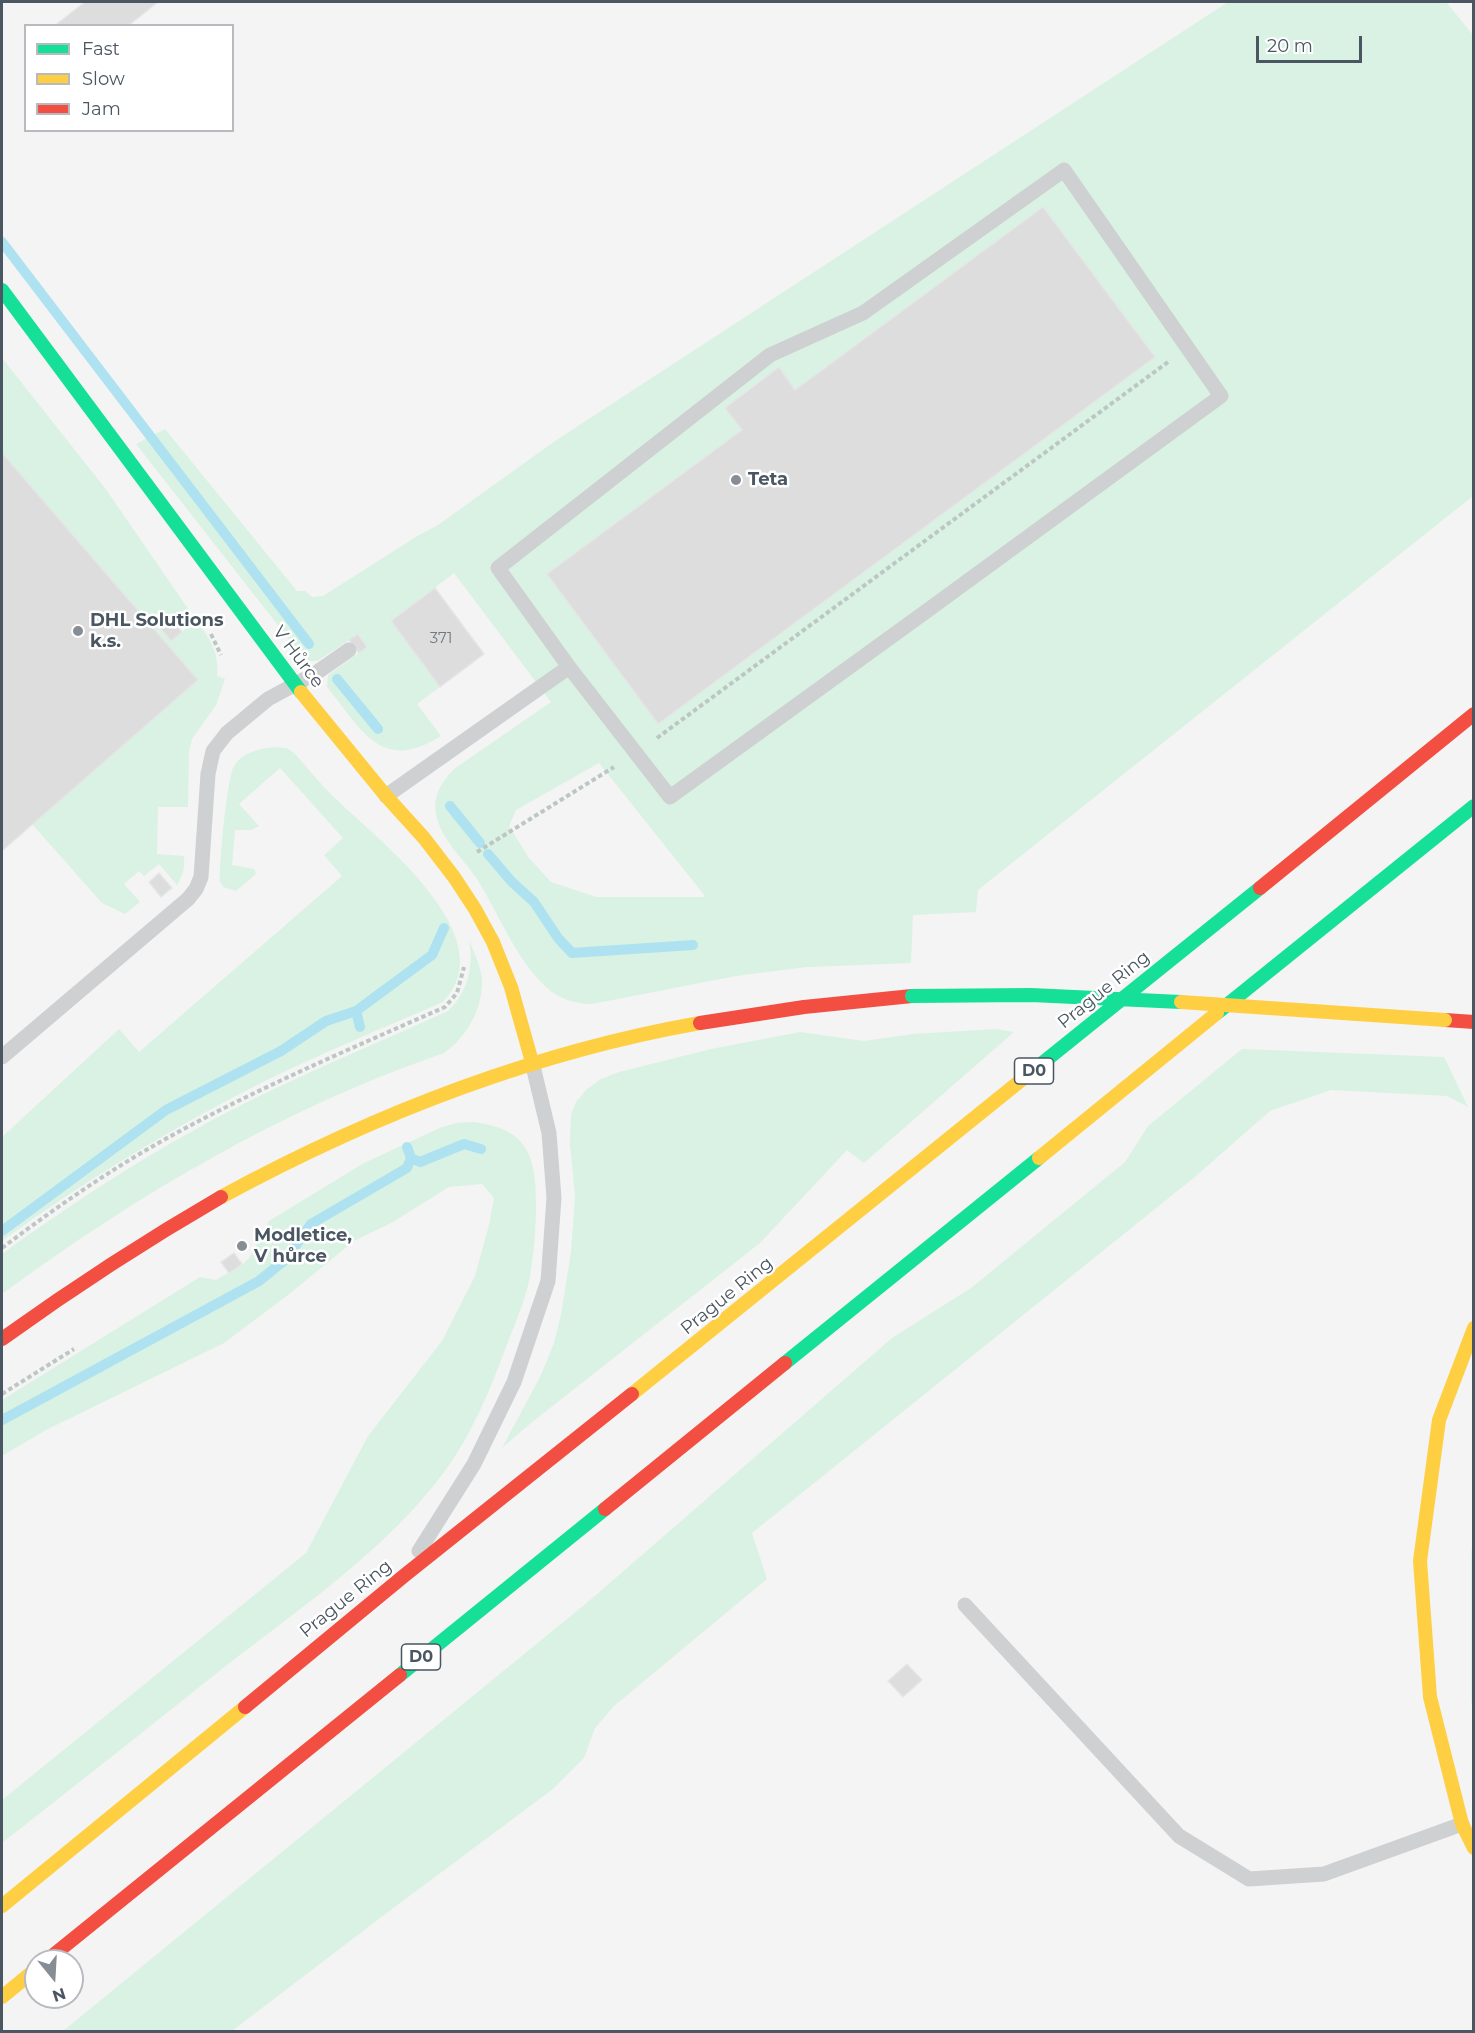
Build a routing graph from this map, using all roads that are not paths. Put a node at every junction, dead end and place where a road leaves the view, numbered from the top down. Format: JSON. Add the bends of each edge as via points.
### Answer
{"nodes":[{"id":1,"x":2,"y":290,"type":"edge"},
{"id":2,"x":349,"y":650,"type":"dead end"},
{"id":3,"x":568,"y":668,"type":"junction"},
{"id":4,"x":296,"y":686,"type":"junction"},
{"id":5,"x":1473,"y":714,"type":"edge"},
{"id":6,"x":386,"y":796,"type":"junction"},
{"id":7,"x":1473,"y":806,"type":"edge"},
{"id":8,"x":1473,"y":1022,"type":"edge"},
{"id":9,"x":2,"y":1057,"type":"edge"},
{"id":10,"x":532,"y":1062,"type":"junction"},
{"id":11,"x":1473,"y":1328,"type":"edge"},
{"id":12,"x":2,"y":1339,"type":"edge"},
{"id":13,"x":405,"y":1575,"type":"junction"},
{"id":14,"x":965,"y":1605,"type":"dead end"},
{"id":15,"x":1462,"y":1824,"type":"junction"},
{"id":16,"x":1473,"y":1848,"type":"edge"},
{"id":17,"x":2,"y":1906,"type":"edge"},
{"id":18,"x":61,"y":1949,"type":"edge"},
{"id":19,"x":24,"y":1980,"type":"edge"},
{"id":20,"x":2,"y":1997,"type":"edge"}],
"edges":[{"from":1,"to":4,"type":"main road","name":"V Hůrce"},
{"from":2,"to":4,"type":"lane"},
{"from":3,"to":3,"type":"lane","via":[[498,568],[770,355],[863,313],[1064,170],[1221,396],[670,796]]},
{"from":3,"to":6,"type":"lane"},
{"from":4,"to":6,"type":"main road","name":"V Hůrce"},
{"from":4,"to":9,"type":"lane","via":[[268,699],[246,716],[213,751],[201,877],[196,889]]},
{"from":5,"to":13,"type":"main road","name":"Prague Ring","number":"D0"},
{"from":6,"to":10,"type":"main road","name":"V Hůrce","via":[[424,838],[475,909],[510,987]]},
{"from":7,"to":18,"type":"main road","number":"D0"},
{"from":8,"to":10,"type":"main road","bridge":true,"via":[[1170,1001],[1031,995],[912,996],[703,1022]]},
{"from":10,"to":12,"type":"main road","via":[[388,1115],[265,1172],[119,1256]]},
{"from":10,"to":13,"type":"lane","via":[[549,1133],[554,1198],[548,1281],[509,1392],[474,1464]]},
{"from":11,"to":15,"type":"main road","via":[[1439,1420],[1420,1561],[1430,1697]]},
{"from":13,"to":17,"type":"main road","name":"Prague Ring","number":"D0"},
{"from":14,"to":15,"type":"lane","via":[[1179,1836],[1249,1879],[1324,1874]]},
{"from":15,"to":16,"type":"main road"},
{"from":19,"to":20,"type":"main road"}]}
